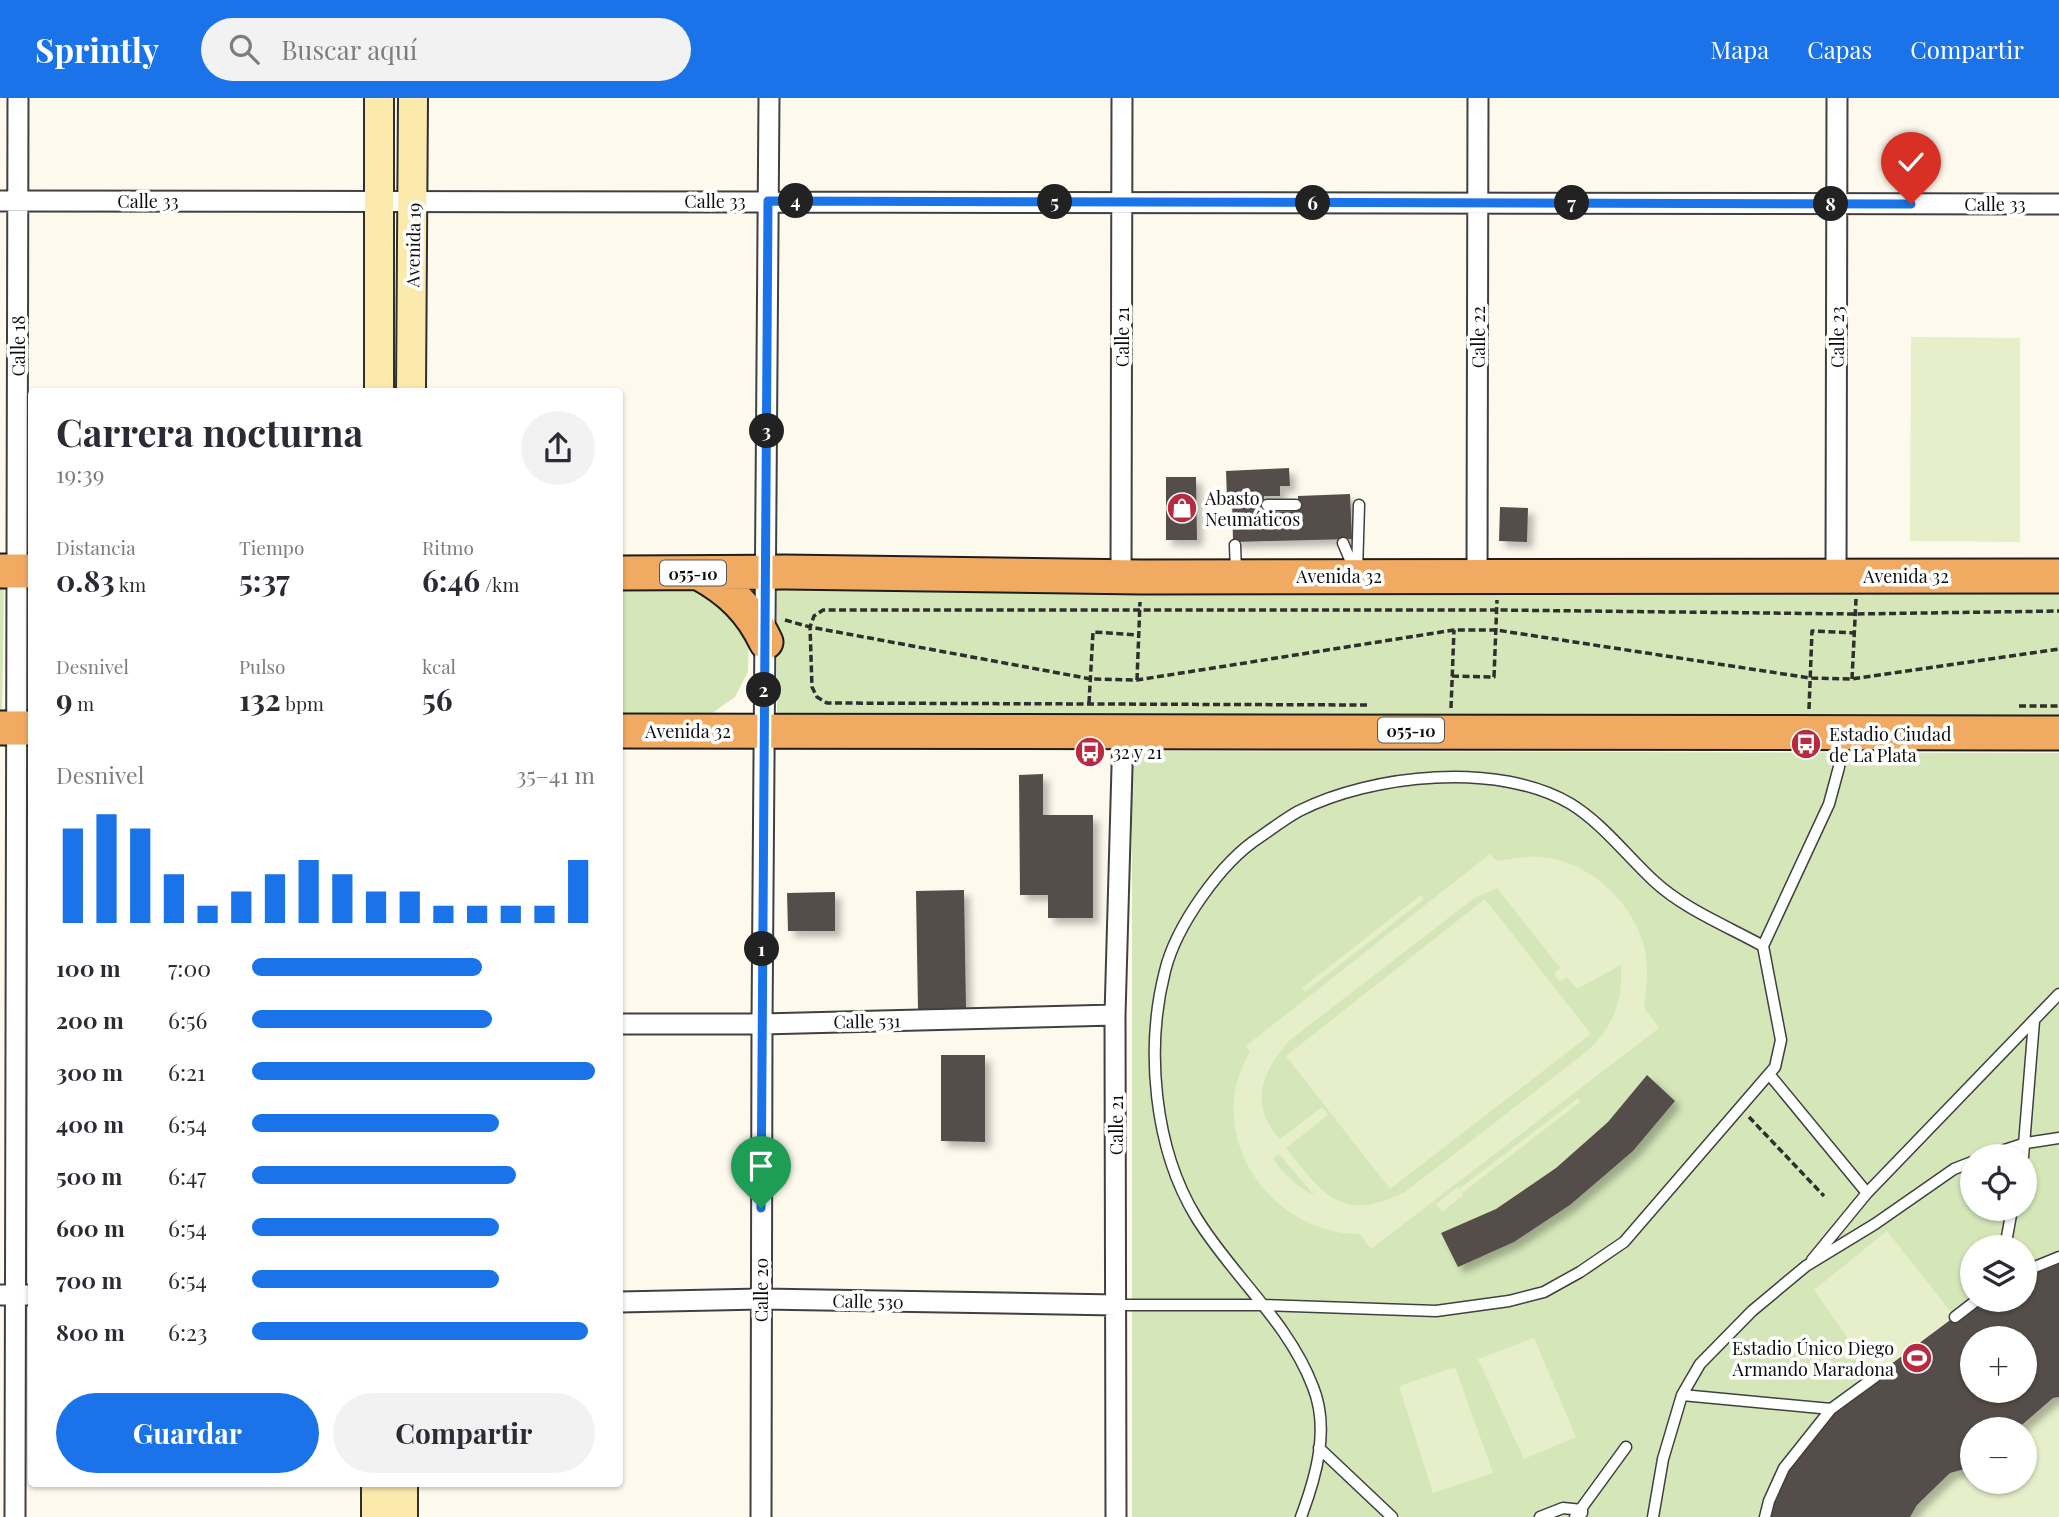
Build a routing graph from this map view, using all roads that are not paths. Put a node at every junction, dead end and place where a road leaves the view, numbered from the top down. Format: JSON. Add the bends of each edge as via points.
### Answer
{"nodes":[{"id":1,"x":18,"y":98,"type":"edge"},
{"id":2,"x":379,"y":98,"type":"edge"},
{"id":3,"x":413,"y":98,"type":"edge"},
{"id":4,"x":769,"y":98,"type":"edge"},
{"id":5,"x":1122,"y":98,"type":"edge"},
{"id":6,"x":1478,"y":98,"type":"edge"},
{"id":7,"x":1837,"y":98,"type":"edge"},
{"id":8,"x":9,"y":201,"type":"edge"},
{"id":9,"x":379,"y":201,"type":"junction"},
{"id":10,"x":413,"y":201,"type":"junction"},
{"id":11,"x":768,"y":201,"type":"junction"},
{"id":12,"x":1122,"y":202,"type":"junction"},
{"id":13,"x":1478,"y":203,"type":"junction"},
{"id":14,"x":1837,"y":204,"type":"junction"},
{"id":15,"x":2059,"y":204,"type":"edge"},
{"id":16,"x":379,"y":388,"type":"edge"},
{"id":17,"x":411,"y":388,"type":"edge"},
{"id":18,"x":1267,"y":505,"type":"dead end"},
{"id":19,"x":1296,"y":505,"type":"dead end"},
{"id":20,"x":1359,"y":505,"type":"dead end"},
{"id":21,"x":1343,"y":543,"type":"dead end"},
{"id":22,"x":16,"y":571,"type":"edge"},
{"id":23,"x":776,"y":572,"type":"junction"},
{"id":24,"x":623,"y":573,"type":"edge"},
{"id":25,"x":699,"y":573,"type":"junction"},
{"id":26,"x":1357,"y":576,"type":"junction"},
{"id":27,"x":1488,"y":576,"type":"junction"},
{"id":28,"x":1846,"y":576,"type":"junction"},
{"id":29,"x":2059,"y":576,"type":"edge"},
{"id":30,"x":1131,"y":577,"type":"junction"},
{"id":31,"x":766,"y":642,"type":"junction"},
{"id":32,"x":16,"y":728,"type":"edge"},
{"id":33,"x":623,"y":731,"type":"edge"},
{"id":34,"x":1841,"y":731,"type":"junction"},
{"id":35,"x":763,"y":732,"type":"junction"},
{"id":36,"x":1123,"y":732,"type":"junction"},
{"id":37,"x":2059,"y":733,"type":"edge"},
{"id":38,"x":24,"y":935,"type":"edge"},
{"id":39,"x":1763,"y":946,"type":"junction"},
{"id":40,"x":2059,"y":994,"type":"edge"},
{"id":41,"x":1115,"y":1016,"type":"junction"},
{"id":42,"x":2034,"y":1021,"type":"junction"},
{"id":43,"x":8,"y":1022,"type":"edge"},
{"id":44,"x":623,"y":1024,"type":"edge"},
{"id":45,"x":762,"y":1024,"type":"junction"},
{"id":46,"x":1769,"y":1074,"type":"junction"},
{"id":47,"x":2059,"y":1138,"type":"edge"},
{"id":48,"x":2026,"y":1143,"type":"junction"},
{"id":49,"x":2023,"y":1144,"type":"edge"},
{"id":50,"x":1960,"y":1166,"type":"edge"},
{"id":51,"x":1867,"y":1193,"type":"junction"},
{"id":52,"x":2059,"y":1257,"type":"edge"},
{"id":53,"x":1806,"y":1266,"type":"junction"},
{"id":54,"x":2037,"y":1266,"type":"edge"},
{"id":55,"x":16,"y":1295,"type":"edge"},
{"id":56,"x":761,"y":1299,"type":"junction"},
{"id":57,"x":623,"y":1301,"type":"edge"},
{"id":58,"x":1116,"y":1305,"type":"junction"},
{"id":59,"x":1264,"y":1305,"type":"junction"},
{"id":60,"x":1961,"y":1312,"type":"edge"},
{"id":61,"x":1955,"y":1317,"type":"dead end"},
{"id":62,"x":1875,"y":1377,"type":"dead end"},
{"id":63,"x":1682,"y":1395,"type":"junction"},
{"id":64,"x":1831,"y":1409,"type":"junction"},
{"id":65,"x":8,"y":1417,"type":"edge"},
{"id":66,"x":1626,"y":1447,"type":"dead end"},
{"id":67,"x":1319,"y":1448,"type":"junction"},
{"id":68,"x":376,"y":1487,"type":"edge"},
{"id":69,"x":403,"y":1487,"type":"edge"},
{"id":70,"x":1580,"y":1515,"type":"edge"},
{"id":71,"x":15,"y":1517,"type":"edge"},
{"id":72,"x":376,"y":1517,"type":"edge"},
{"id":73,"x":403,"y":1517,"type":"edge"},
{"id":74,"x":761,"y":1517,"type":"edge"},
{"id":75,"x":1116,"y":1517,"type":"edge"},
{"id":76,"x":1301,"y":1517,"type":"edge"},
{"id":77,"x":1392,"y":1517,"type":"edge"},
{"id":78,"x":1540,"y":1517,"type":"edge"},
{"id":79,"x":1653,"y":1517,"type":"edge"},
{"id":80,"x":1765,"y":1517,"type":"edge"}],
"edges":[{"from":1,"to":8,"type":"street","name":"Calle 18"},
{"from":2,"to":9,"type":"main road","name":"Avenida 19"},
{"from":3,"to":10,"type":"main road","name":"Avenida 19"},
{"from":4,"to":11,"type":"street","name":"Calle 20"},
{"from":5,"to":12,"type":"street","name":"Calle 21"},
{"from":6,"to":13,"type":"street","name":"Calle 22"},
{"from":7,"to":14,"type":"street","name":"Calle 23"},
{"from":8,"to":9,"type":"street","name":"Calle 33"},
{"from":8,"to":22,"type":"street","name":"Calle 18"},
{"from":9,"to":10,"type":"street","name":"Calle 33"},
{"from":9,"to":16,"type":"main road","name":"Avenida 19"},
{"from":10,"to":11,"type":"street","name":"Calle 33"},
{"from":10,"to":17,"type":"main road","name":"Avenida 19"},
{"from":11,"to":12,"type":"street","name":"Calle 33"},
{"from":11,"to":23,"type":"street","name":"Calle 20"},
{"from":12,"to":13,"type":"street","name":"Calle 33"},
{"from":12,"to":30,"type":"street","name":"Calle 21"},
{"from":13,"to":14,"type":"street","name":"Calle 33"},
{"from":13,"to":27,"type":"street","name":"Calle 22"},
{"from":14,"to":15,"type":"street","name":"Calle 33"},
{"from":14,"to":28,"type":"street","name":"Calle 23"},
{"from":18,"to":19,"type":"lane"},
{"from":20,"to":26,"type":"lane"},
{"from":21,"to":26,"type":"lane"},
{"from":22,"to":32,"type":"street","name":"Calle 18"},
{"from":23,"to":25,"type":"highway","name":"Avenida 32","number":"055-10"},
{"from":23,"to":30,"type":"highway","name":"Avenida 32","number":"055-10"},
{"from":23,"to":31,"type":"street","name":"Calle 20"},
{"from":24,"to":25,"type":"highway","name":"Avenida 32","number":"055-10"},
{"from":25,"to":31,"type":"highway","via":[[741,603]]},
{"from":26,"to":27,"type":"highway","name":"Avenida 32","number":"055-10"},
{"from":26,"to":30,"type":"highway","name":"Avenida 32","number":"055-10","via":[[1236,561]]},
{"from":27,"to":28,"type":"highway","name":"Avenida 32","number":"055-10"},
{"from":28,"to":29,"type":"highway","name":"Avenida 32","number":"055-10"},
{"from":31,"to":35,"type":"street","name":"Calle 20"},
{"from":32,"to":38,"type":"street","name":"Calle 18"},
{"from":33,"to":35,"type":"highway","name":"Avenida 32","number":"055-10"},
{"from":34,"to":36,"type":"highway","name":"Avenida 32","number":"055-10"},
{"from":34,"to":37,"type":"highway","name":"Avenida 32","number":"055-10"},
{"from":34,"to":39,"type":"lane","via":[[1839,766],[1829,804]]},
{"from":35,"to":36,"type":"highway","name":"Avenida 32","number":"055-10","via":[[1088,718]]},
{"from":35,"to":45,"type":"street","name":"Calle 20"},
{"from":36,"to":41,"type":"street","name":"Calle 21"},
{"from":38,"to":43,"type":"street","name":"Calle 18"},
{"from":39,"to":46,"type":"lane","via":[[1781,1040]]},
{"from":39,"to":59,"type":"lane","via":[[1656,883],[1571,804],[1504,779],[1395,782],[1349,792],[1300,811],[1255,839],[1217,877],[1187,920],[1165,970],[1155,1086],[1167,1153],[1194,1214]]},
{"from":40,"to":42,"type":"lane"},
{"from":41,"to":45,"type":"street","name":"Calle 531"},
{"from":41,"to":58,"type":"street","name":"Calle 21"},
{"from":42,"to":48,"type":"lane"},
{"from":42,"to":51,"type":"lane"},
{"from":43,"to":55,"type":"street","name":"Calle 18"},
{"from":44,"to":45,"type":"street","name":"Calle 531"},
{"from":45,"to":56,"type":"street","name":"Calle 20"},
{"from":46,"to":51,"type":"lane"},
{"from":46,"to":59,"type":"lane","via":[[1624,1242],[1544,1292],[1436,1311]]},
{"from":47,"to":48,"type":"lane"},
{"from":48,"to":49,"type":"lane"},
{"from":50,"to":53,"type":"lane"},
{"from":51,"to":53,"type":"lane"},
{"from":52,"to":54,"type":"lane"},
{"from":53,"to":63,"type":"lane","via":[[1752,1311],[1700,1364]]},
{"from":55,"to":65,"type":"street","name":"Calle 18"},
{"from":56,"to":57,"type":"street","name":"Calle 530"},
{"from":56,"to":58,"type":"street","name":"Calle 530"},
{"from":56,"to":74,"type":"street","name":"Calle 20"},
{"from":58,"to":59,"type":"lane"},
{"from":58,"to":75,"type":"street","name":"Calle 21"},
{"from":59,"to":67,"type":"lane","via":[[1293,1346],[1314,1390],[1321,1429]]},
{"from":60,"to":61,"type":"lane"},
{"from":62,"to":64,"type":"lane"},
{"from":63,"to":64,"type":"lane"},
{"from":63,"to":79,"type":"lane","via":[[1663,1459]]},
{"from":64,"to":80,"type":"lane","via":[[1784,1468]]},
{"from":65,"to":71,"type":"street","name":"Calle 18"},
{"from":66,"to":70,"type":"lane"},
{"from":67,"to":76,"type":"lane","via":[[1315,1480]]},
{"from":67,"to":77,"type":"lane"},
{"from":68,"to":72,"type":"main road"},
{"from":69,"to":73,"type":"main road"},
{"from":70,"to":78,"type":"lane","via":[[1563,1508]]}]}
